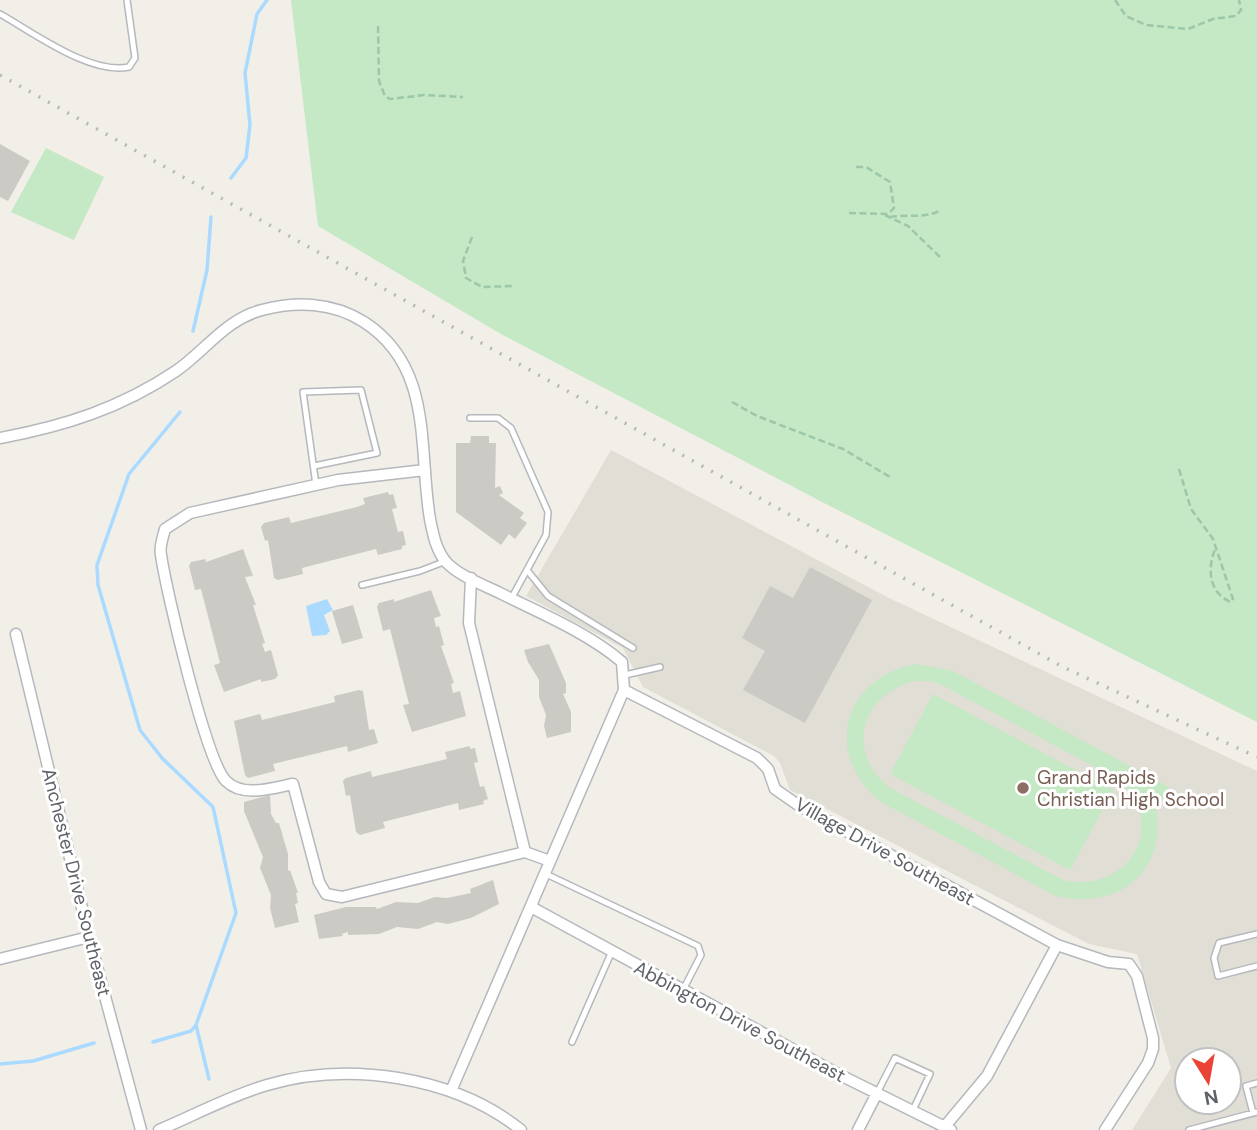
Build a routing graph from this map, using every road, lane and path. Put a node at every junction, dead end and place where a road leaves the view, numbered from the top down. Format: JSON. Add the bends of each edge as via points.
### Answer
{"nodes":[{"id":1,"x":127,"y":0,"type":"edge"},
{"id":2,"x":1115,"y":0,"type":"edge"},
{"id":3,"x":1239,"y":0,"type":"edge"},
{"id":4,"x":0,"y":14,"type":"edge"},
{"id":5,"x":378,"y":26,"type":"dead end"},
{"id":6,"x":463,"y":97,"type":"dead end"},
{"id":7,"x":853,"y":167,"type":"dead end"},
{"id":8,"x":941,"y":210,"type":"dead end"},
{"id":9,"x":849,"y":213,"type":"dead end"},
{"id":10,"x":884,"y":215,"type":"junction"},
{"id":11,"x":890,"y":217,"type":"junction"},
{"id":12,"x":472,"y":237,"type":"dead end"},
{"id":13,"x":942,"y":259,"type":"dead end"},
{"id":14,"x":513,"y":286,"type":"dead end"},
{"id":15,"x":732,"y":402,"type":"dead end"},
{"id":16,"x":470,"y":418,"type":"dead end"},
{"id":17,"x":0,"y":438,"type":"edge"},
{"id":18,"x":314,"y":466,"type":"junction"},
{"id":19,"x":1179,"y":469,"type":"dead end"},
{"id":20,"x":425,"y":470,"type":"junction"},
{"id":21,"x":890,"y":477,"type":"dead end"},
{"id":22,"x":316,"y":485,"type":"junction"},
{"id":23,"x":1216,"y":547,"type":"junction"},
{"id":24,"x":446,"y":561,"type":"junction"},
{"id":25,"x":527,"y":570,"type":"junction"},
{"id":26,"x":471,"y":578,"type":"junction"},
{"id":27,"x":362,"y":585,"type":"dead end"},
{"id":28,"x":511,"y":599,"type":"junction"},
{"id":29,"x":16,"y":634,"type":"dead end"},
{"id":30,"x":633,"y":648,"type":"dead end"},
{"id":31,"x":660,"y":667,"type":"dead end"},
{"id":32,"x":625,"y":675,"type":"junction"},
{"id":33,"x":624,"y":690,"type":"junction"},
{"id":34,"x":525,"y":852,"type":"junction"},
{"id":35,"x":550,"y":861,"type":"junction"},
{"id":36,"x":544,"y":873,"type":"junction"},
{"id":37,"x":531,"y":907,"type":"junction"},
{"id":38,"x":1257,"y":934,"type":"edge"},
{"id":39,"x":89,"y":937,"type":"junction"},
{"id":40,"x":1057,"y":945,"type":"junction"},
{"id":41,"x":612,"y":951,"type":"junction"},
{"id":42,"x":0,"y":959,"type":"edge"},
{"id":43,"x":1257,"y":966,"type":"edge"},
{"id":44,"x":683,"y":990,"type":"junction"},
{"id":45,"x":572,"y":1042,"type":"dead end"},
{"id":46,"x":1257,"y":1083,"type":"edge"},
{"id":47,"x":451,"y":1091,"type":"junction"},
{"id":48,"x":877,"y":1093,"type":"junction"},
{"id":49,"x":913,"y":1110,"type":"junction"},
{"id":50,"x":1255,"y":1113,"type":"edge"},
{"id":51,"x":949,"y":1128,"type":"edge"},
{"id":52,"x":141,"y":1130,"type":"edge"},
{"id":53,"x":159,"y":1130,"type":"edge"},
{"id":54,"x":521,"y":1130,"type":"edge"},
{"id":55,"x":858,"y":1130,"type":"edge"},
{"id":56,"x":1105,"y":1130,"type":"edge"},
{"id":57,"x":1189,"y":1130,"type":"edge"}],
"edges":[{"from":1,"to":4,"type":"lane","via":[[135,58],[129,67],[117,69],[83,60]]},
{"from":2,"to":3,"type":"path","via":[[1119,9],[1146,25],[1188,29],[1236,16],[1241,10]]},
{"from":5,"to":6,"type":"path","via":[[385,96]]},
{"from":7,"to":10,"type":"path","via":[[866,167],[890,182],[894,208]]},
{"from":8,"to":11,"type":"path","via":[[932,216]]},
{"from":9,"to":10,"type":"path"},
{"from":10,"to":11,"type":"path"},
{"from":11,"to":13,"type":"path","via":[[922,236]]},
{"from":12,"to":14,"type":"path","via":[[463,261],[467,278],[482,287]]},
{"from":15,"to":21,"type":"path","via":[[843,449]]},
{"from":16,"to":25,"type":"lane","via":[[498,418],[511,428],[548,512],[546,535]]},
{"from":17,"to":20,"type":"street","via":[[51,428],[124,403],[179,369],[247,315],[309,304],[344,311],[360,320],[374,328],[396,353],[419,399]]},
{"from":18,"to":18,"type":"lane","via":[[303,392],[361,390],[377,453]]},
{"from":18,"to":22,"type":"lane"},
{"from":19,"to":23,"type":"path","via":[[1191,509]]},
{"from":20,"to":22,"type":"street"},
{"from":20,"to":24,"type":"street","via":[[433,537]]},
{"from":22,"to":34,"type":"street","via":[[190,513],[165,528],[160,551],[215,764],[226,781],[240,790],[293,784],[326,894],[342,897]]},
{"from":23,"to":23,"type":"path","via":[[1231,587],[1231,602],[1217,594],[1211,582]]},
{"from":24,"to":26,"type":"street"},
{"from":24,"to":27,"type":"lane"},
{"from":25,"to":28,"type":"lane"},
{"from":25,"to":30,"type":"lane","via":[[548,596]]},
{"from":26,"to":28,"type":"street"},
{"from":26,"to":34,"type":"street","via":[[469,623]]},
{"from":28,"to":32,"type":"street","via":[[613,654],[622,662]]},
{"from":29,"to":39,"type":"street","name":"Anchester Drive Southeast"},
{"from":31,"to":32,"type":"lane"},
{"from":32,"to":33,"type":"street"},
{"from":33,"to":35,"type":"street"},
{"from":33,"to":40,"type":"street","name":"Village Drive Southeast","via":[[757,758],[768,769],[775,789],[798,805]]},
{"from":34,"to":35,"type":"street"},
{"from":35,"to":36,"type":"street"},
{"from":36,"to":37,"type":"street"},
{"from":36,"to":44,"type":"lane","via":[[698,946],[701,955]]},
{"from":37,"to":41,"type":"street","name":"Abbington Drive Southeast"},
{"from":37,"to":47,"type":"street"},
{"from":38,"to":43,"type":"lane","via":[[1219,943],[1214,958],[1217,976]]},
{"from":39,"to":42,"type":"street"},
{"from":39,"to":52,"type":"street","name":"Anchester Drive Southeast"},
{"from":40,"to":51,"type":"street","via":[[986,1076]]},
{"from":40,"to":56,"type":"street","name":"Village Drive Southeast","via":[[1129,964],[1137,976],[1153,1049]]},
{"from":41,"to":44,"type":"street","name":"Abbington Drive Southeast"},
{"from":41,"to":45,"type":"lane"},
{"from":44,"to":48,"type":"street","name":"Abbington Drive Southeast"},
{"from":46,"to":50,"type":"lane","via":[[1246,1086]]},
{"from":47,"to":53,"type":"street","via":[[386,1077],[306,1077],[234,1096]]},
{"from":47,"to":54,"type":"street"},
{"from":48,"to":49,"type":"street","name":"Abbington Drive Southeast"},
{"from":48,"to":49,"type":"lane","via":[[895,1058],[930,1074]]},
{"from":48,"to":55,"type":"street"},
{"from":49,"to":51,"type":"street","name":"Abbington Drive Southeast"},
{"from":50,"to":57,"type":"lane"}]}
